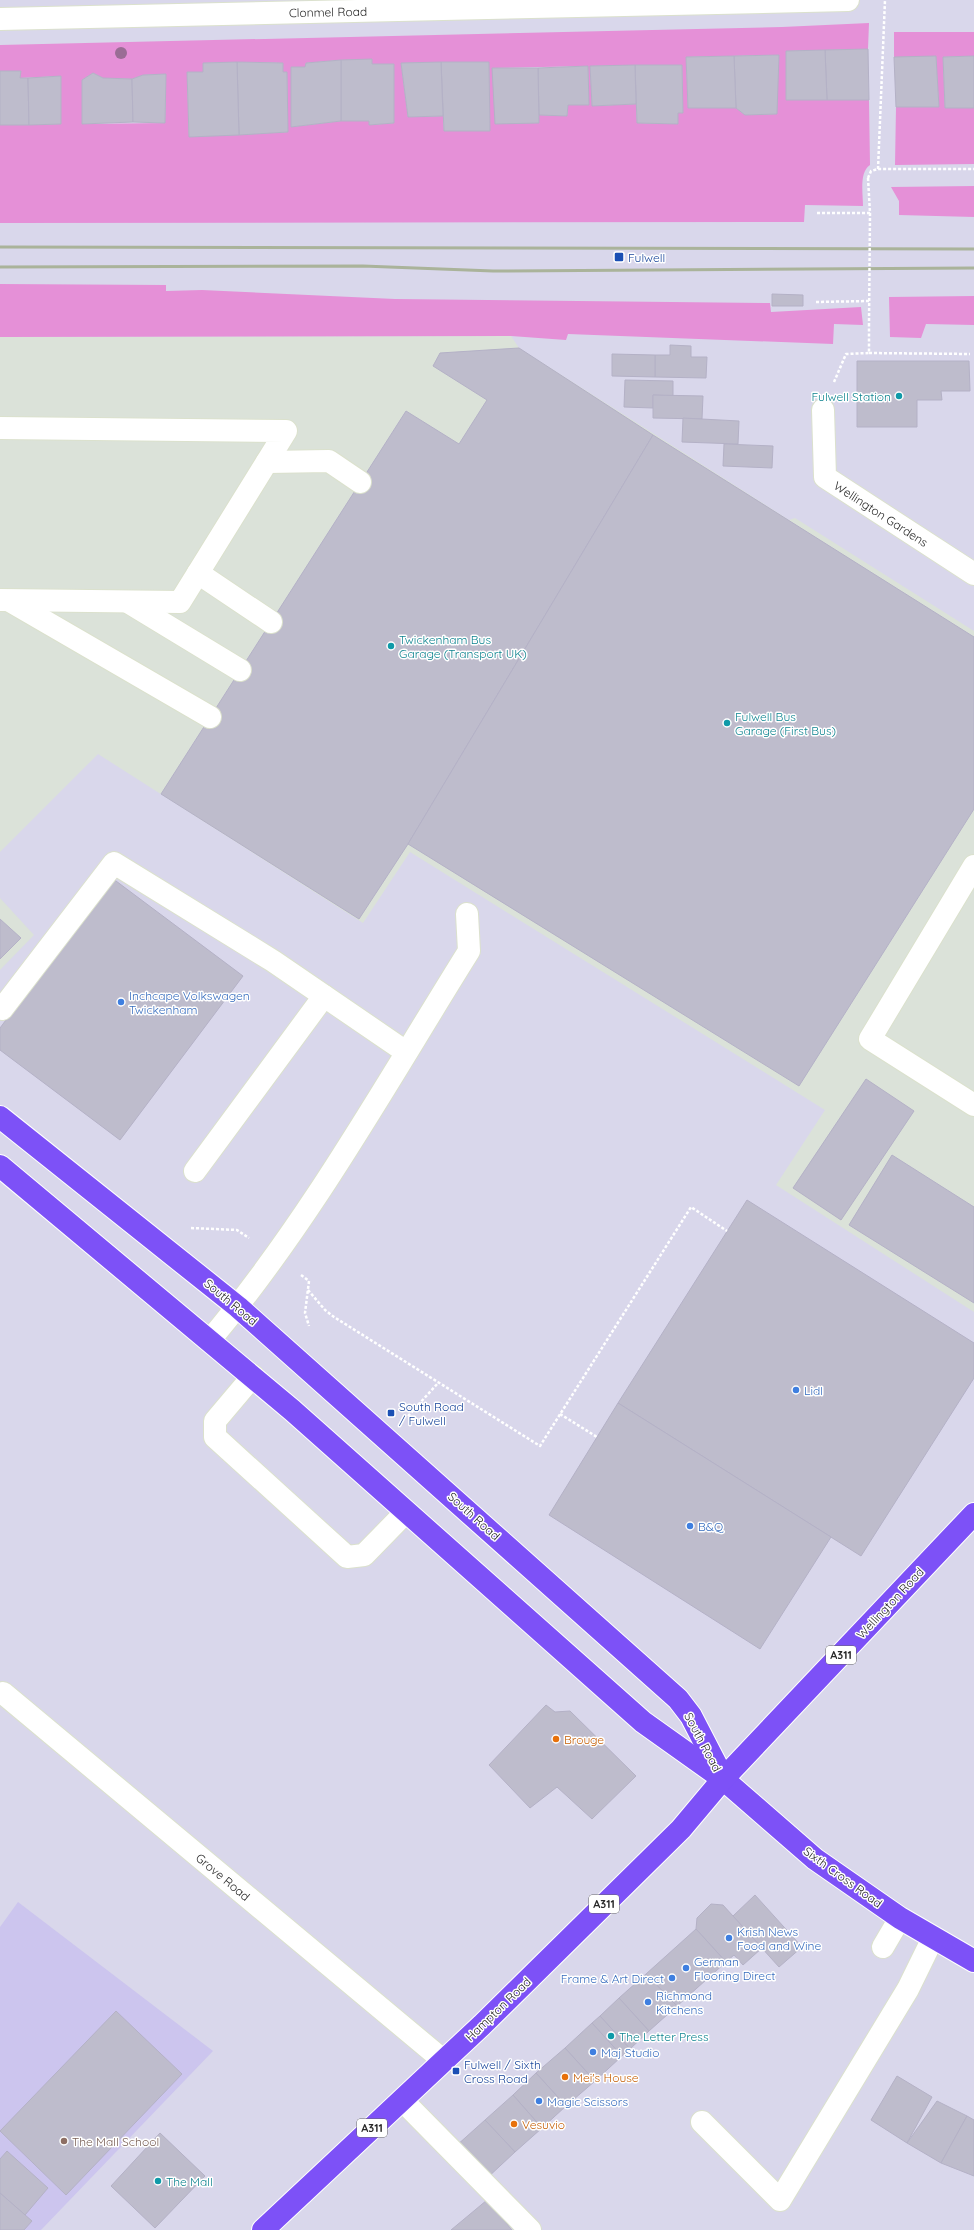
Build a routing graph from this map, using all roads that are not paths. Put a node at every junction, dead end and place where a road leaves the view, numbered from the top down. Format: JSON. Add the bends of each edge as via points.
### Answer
{"nodes":[{"id":1,"x":848,"y":0,"type":"edge"},
{"id":2,"x":0,"y":19,"type":"edge"},
{"id":3,"x":822,"y":410,"type":"road end"},
{"id":4,"x":0,"y":428,"type":"edge"},
{"id":5,"x":267,"y":462,"type":"junction"},
{"id":6,"x":360,"y":482,"type":"dead end"},
{"id":7,"x":198,"y":574,"type":"junction"},
{"id":8,"x":974,"y":574,"type":"edge"},
{"id":9,"x":4,"y":600,"type":"edge"},
{"id":10,"x":127,"y":602,"type":"junction"},
{"id":11,"x":271,"y":622,"type":"dead end"},
{"id":12,"x":240,"y":670,"type":"dead end"},
{"id":13,"x":210,"y":717,"type":"dead end"},
{"id":14,"x":974,"y":866,"type":"edge"},
{"id":15,"x":467,"y":914,"type":"dead end"},
{"id":16,"x":324,"y":996,"type":"junction"},
{"id":17,"x":2,"y":1008,"type":"dead end"},
{"id":18,"x":406,"y":1052,"type":"junction"},
{"id":19,"x":974,"y":1105,"type":"edge"},
{"id":20,"x":0,"y":1117,"type":"edge"},
{"id":21,"x":0,"y":1166,"type":"edge"},
{"id":22,"x":195,"y":1171,"type":"dead end"},
{"id":23,"x":238,"y":1307,"type":"junction"},
{"id":24,"x":210,"y":1340,"type":"junction"},
{"id":25,"x":253,"y":1376,"type":"junction"},
{"id":26,"x":406,"y":1512,"type":"junction"},
{"id":27,"x":974,"y":1514,"type":"edge"},
{"id":28,"x":3,"y":1693,"type":"dead end"},
{"id":29,"x":723,"y":1779,"type":"junction"},
{"id":30,"x":900,"y":1918,"type":"junction"},
{"id":31,"x":934,"y":1938,"type":"junction"},
{"id":32,"x":883,"y":1947,"type":"dead end"},
{"id":33,"x":974,"y":1961,"type":"edge"},
{"id":34,"x":444,"y":2061,"type":"junction"},
{"id":35,"x":402,"y":2100,"type":"junction"},
{"id":36,"x":702,"y":2122,"type":"dead end"},
{"id":37,"x":263,"y":2230,"type":"edge"},
{"id":38,"x":530,"y":2230,"type":"edge"}],
"edges":[{"from":1,"to":2,"type":"street","name":"Clonmel Road"},
{"from":3,"to":8,"type":"street","name":"Wellington Gardens","via":[[825,477]]},
{"from":4,"to":5,"type":"street","via":[[286,431]]},
{"from":5,"to":6,"type":"street","via":[[329,461]]},
{"from":5,"to":7,"type":"street"},
{"from":7,"to":10,"type":"street","via":[[180,602]]},
{"from":7,"to":11,"type":"street"},
{"from":9,"to":10,"type":"street"},
{"from":9,"to":13,"type":"street"},
{"from":10,"to":12,"type":"street"},
{"from":14,"to":19,"type":"street","via":[[870,1039]]},
{"from":15,"to":18,"type":"street","via":[[469,950]]},
{"from":16,"to":17,"type":"street","via":[[273,961],[114,863]]},
{"from":16,"to":18,"type":"street"},
{"from":16,"to":22,"type":"street"},
{"from":18,"to":23,"type":"street","via":[[315,1198]]},
{"from":20,"to":23,"type":"main road","name":"South Road"},
{"from":21,"to":24,"type":"main road","name":"South Road"},
{"from":23,"to":24,"type":"street"},
{"from":23,"to":29,"type":"main road","name":"South Road","via":[[678,1698],[691,1716]]},
{"from":24,"to":25,"type":"main road","name":"South Road"},
{"from":25,"to":26,"type":"main road","name":"South Road"},
{"from":25,"to":26,"type":"street","via":[[215,1421],[216,1437],[347,1557],[364,1555]]},
{"from":26,"to":29,"type":"main road","name":"South Road","via":[[643,1722]]},
{"from":27,"to":29,"type":"main road","name":"Wellington Road","number":"A311"},
{"from":28,"to":34,"type":"street","name":"Grove Road"},
{"from":29,"to":30,"type":"main road","name":"Sixth Cross Road","via":[[815,1859]]},
{"from":29,"to":34,"type":"main road","name":"Hampton Road","number":"A311","via":[[680,1829]]},
{"from":30,"to":31,"type":"main road","name":"Sixth Cross Road"},
{"from":30,"to":32,"type":"street"},
{"from":31,"to":33,"type":"main road","name":"Sixth Cross Road"},
{"from":31,"to":36,"type":"street","via":[[908,1989],[780,2200]]},
{"from":34,"to":35,"type":"main road","name":"Hampton Road","number":"A311"},
{"from":35,"to":37,"type":"main road","name":"Hampton Road","number":"A311"},
{"from":35,"to":38,"type":"street"}]}
